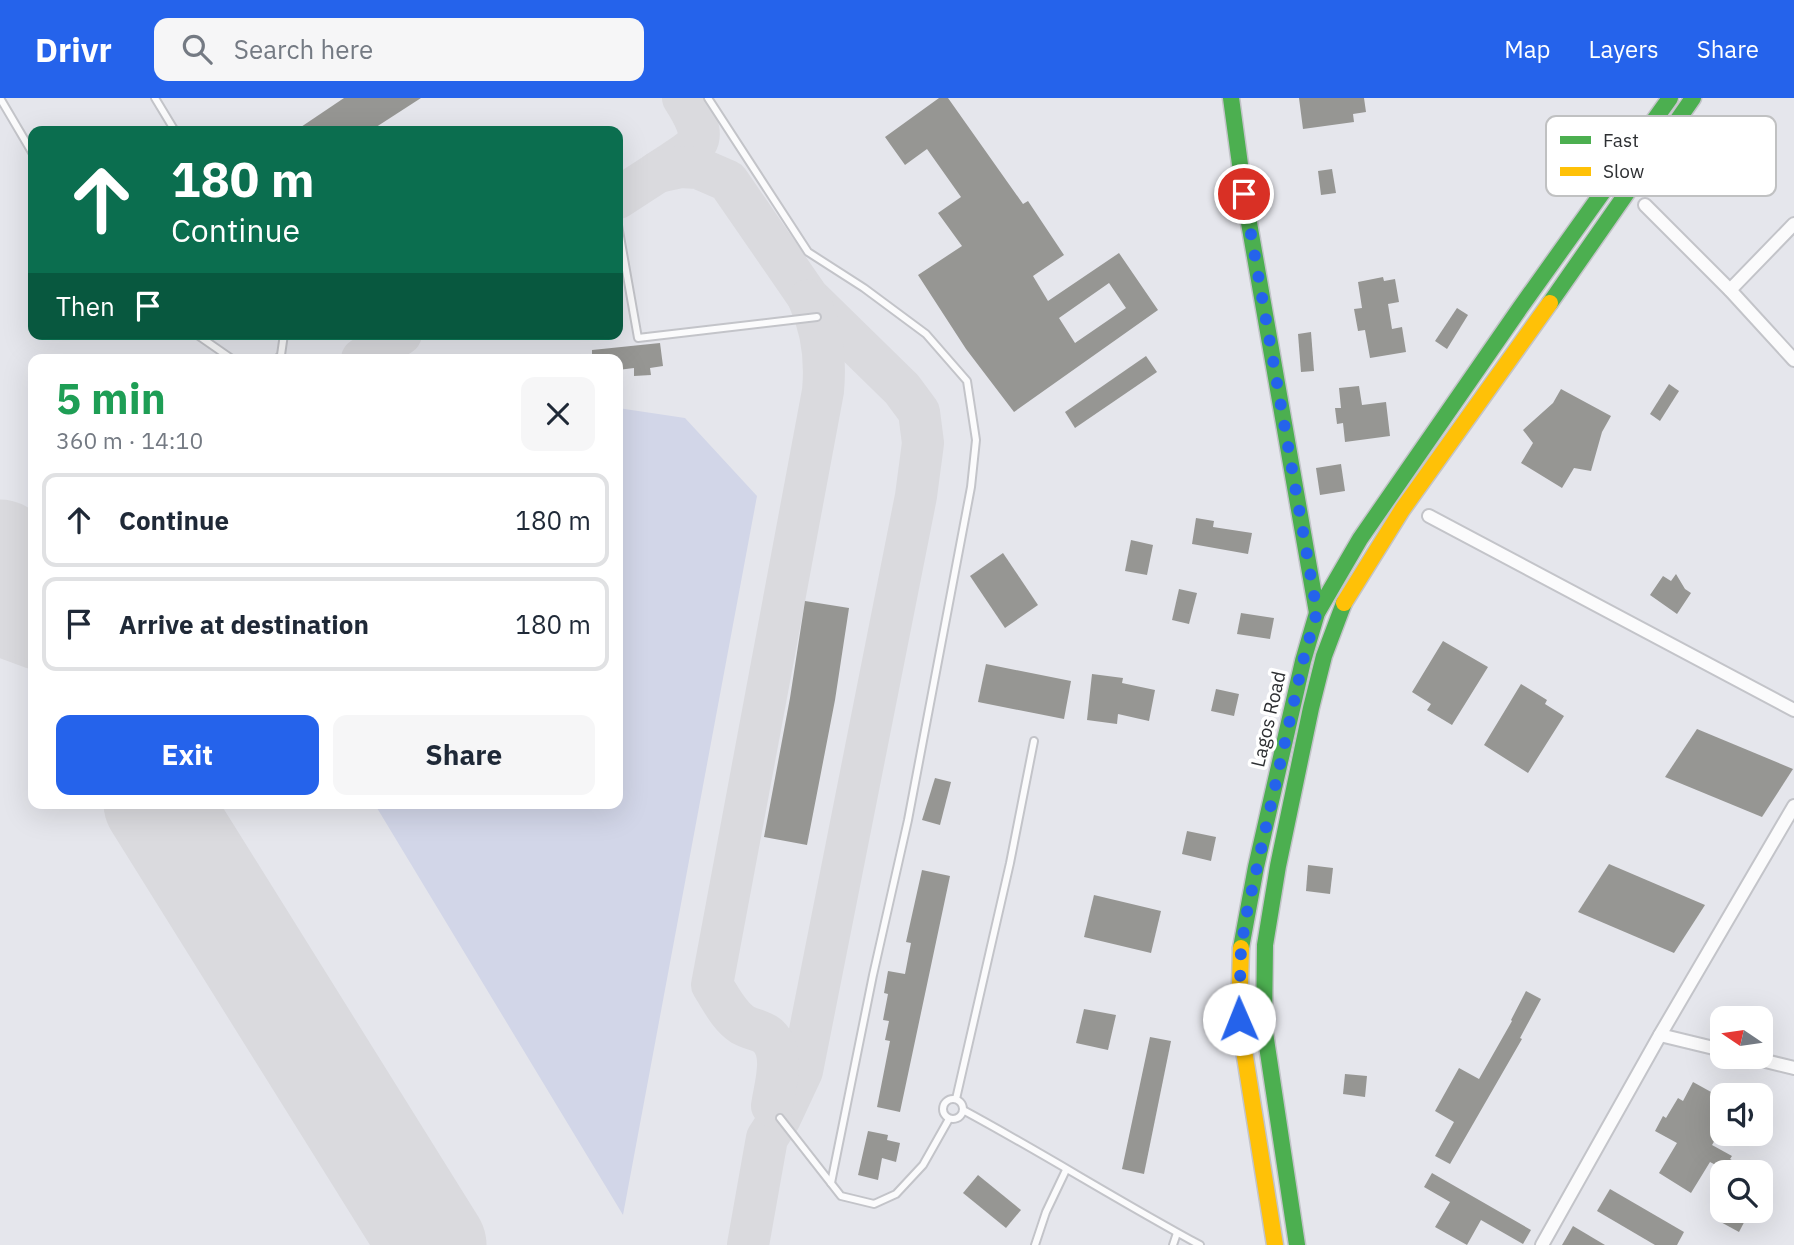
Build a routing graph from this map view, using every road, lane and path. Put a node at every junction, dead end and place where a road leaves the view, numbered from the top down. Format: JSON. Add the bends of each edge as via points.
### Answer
{"nodes":[{"id":1,"x":0,"y":98,"type":"edge"},
{"id":2,"x":155,"y":98,"type":"edge"},
{"id":3,"x":708,"y":98,"type":"edge"},
{"id":4,"x":1231,"y":98,"type":"edge"},
{"id":5,"x":1670,"y":98,"type":"edge"},
{"id":6,"x":1693,"y":98,"type":"edge"},
{"id":7,"x":1657,"y":116,"type":"edge"},
{"id":8,"x":1681,"y":116,"type":"edge"},
{"id":9,"x":172,"y":126,"type":"edge"},
{"id":10,"x":28,"y":146,"type":"edge"},
{"id":11,"x":1601,"y":196,"type":"edge"},
{"id":12,"x":1628,"y":196,"type":"edge"},
{"id":13,"x":1645,"y":205,"type":"dead end"},
{"id":14,"x":1794,"y":224,"type":"edge"},
{"id":15,"x":623,"y":253,"type":"edge"},
{"id":16,"x":1730,"y":290,"type":"junction"},
{"id":17,"x":817,"y":317,"type":"dead end"},
{"id":18,"x":205,"y":340,"type":"edge"},
{"id":19,"x":225,"y":354,"type":"edge"},
{"id":20,"x":1794,"y":360,"type":"edge"},
{"id":21,"x":1429,"y":516,"type":"dead end"},
{"id":22,"x":1317,"y":612,"type":"junction"},
{"id":23,"x":1794,"y":710,"type":"edge"},
{"id":24,"x":1034,"y":741,"type":"dead end"},
{"id":25,"x":1794,"y":806,"type":"edge"},
{"id":26,"x":1660,"y":1035,"type":"junction"},
{"id":27,"x":1710,"y":1047,"type":"edge"},
{"id":28,"x":1773,"y":1063,"type":"edge"},
{"id":29,"x":1794,"y":1068,"type":"edge"},
{"id":30,"x":956,"y":1099,"type":"junction"},
{"id":31,"x":963,"y":1110,"type":"junction"},
{"id":32,"x":780,"y":1118,"type":"dead end"},
{"id":33,"x":949,"y":1119,"type":"junction"},
{"id":34,"x":1066,"y":1170,"type":"junction"},
{"id":35,"x":831,"y":1183,"type":"junction"},
{"id":36,"x":1177,"y":1233,"type":"junction"},
{"id":37,"x":1035,"y":1245,"type":"edge"},
{"id":38,"x":1173,"y":1245,"type":"edge"},
{"id":39,"x":1200,"y":1245,"type":"edge"},
{"id":40,"x":1275,"y":1245,"type":"edge"},
{"id":41,"x":1297,"y":1245,"type":"edge"},
{"id":42,"x":1542,"y":1245,"type":"edge"}],
"edges":[{"from":1,"to":10,"type":"lane"},
{"from":2,"to":9,"type":"lane"},
{"from":3,"to":35,"type":"lane","via":[[808,253],[926,334],[967,381],[976,440],[908,820]]},
{"from":4,"to":22,"type":"main road"},
{"from":5,"to":7,"type":"main road","name":"Lagos Road"},
{"from":6,"to":8,"type":"main road"},
{"from":11,"to":22,"type":"main road","name":"Lagos Road","via":[[1367,527]]},
{"from":12,"to":41,"type":"main road","via":[[1380,543],[1335,625],[1269,902],[1261,991]]},
{"from":13,"to":16,"type":"street"},
{"from":14,"to":16,"type":"street"},
{"from":15,"to":17,"type":"lane","via":[[638,338]]},
{"from":16,"to":20,"type":"street"},
{"from":18,"to":19,"type":"lane"},
{"from":21,"to":23,"type":"street"},
{"from":22,"to":40,"type":"main road","name":"Lagos Road","via":[[1256,867],[1240,960],[1239,1019]]},
{"from":24,"to":30,"type":"lane"},
{"from":25,"to":26,"type":"street"},
{"from":26,"to":27,"type":"street"},
{"from":26,"to":42,"type":"street"},
{"from":28,"to":29,"type":"street"},
{"from":30,"to":31,"type":"lane"},
{"from":30,"to":33,"type":"lane","via":[[944,1104],[943,1113]]},
{"from":31,"to":33,"type":"lane","via":[[958,1118]]},
{"from":31,"to":34,"type":"lane"},
{"from":32,"to":35,"type":"lane"},
{"from":33,"to":35,"type":"lane","via":[[923,1165],[896,1194],[874,1203],[841,1196]]},
{"from":34,"to":36,"type":"lane"},
{"from":34,"to":37,"type":"lane"},
{"from":36,"to":38,"type":"lane"},
{"from":36,"to":39,"type":"lane"}]}
